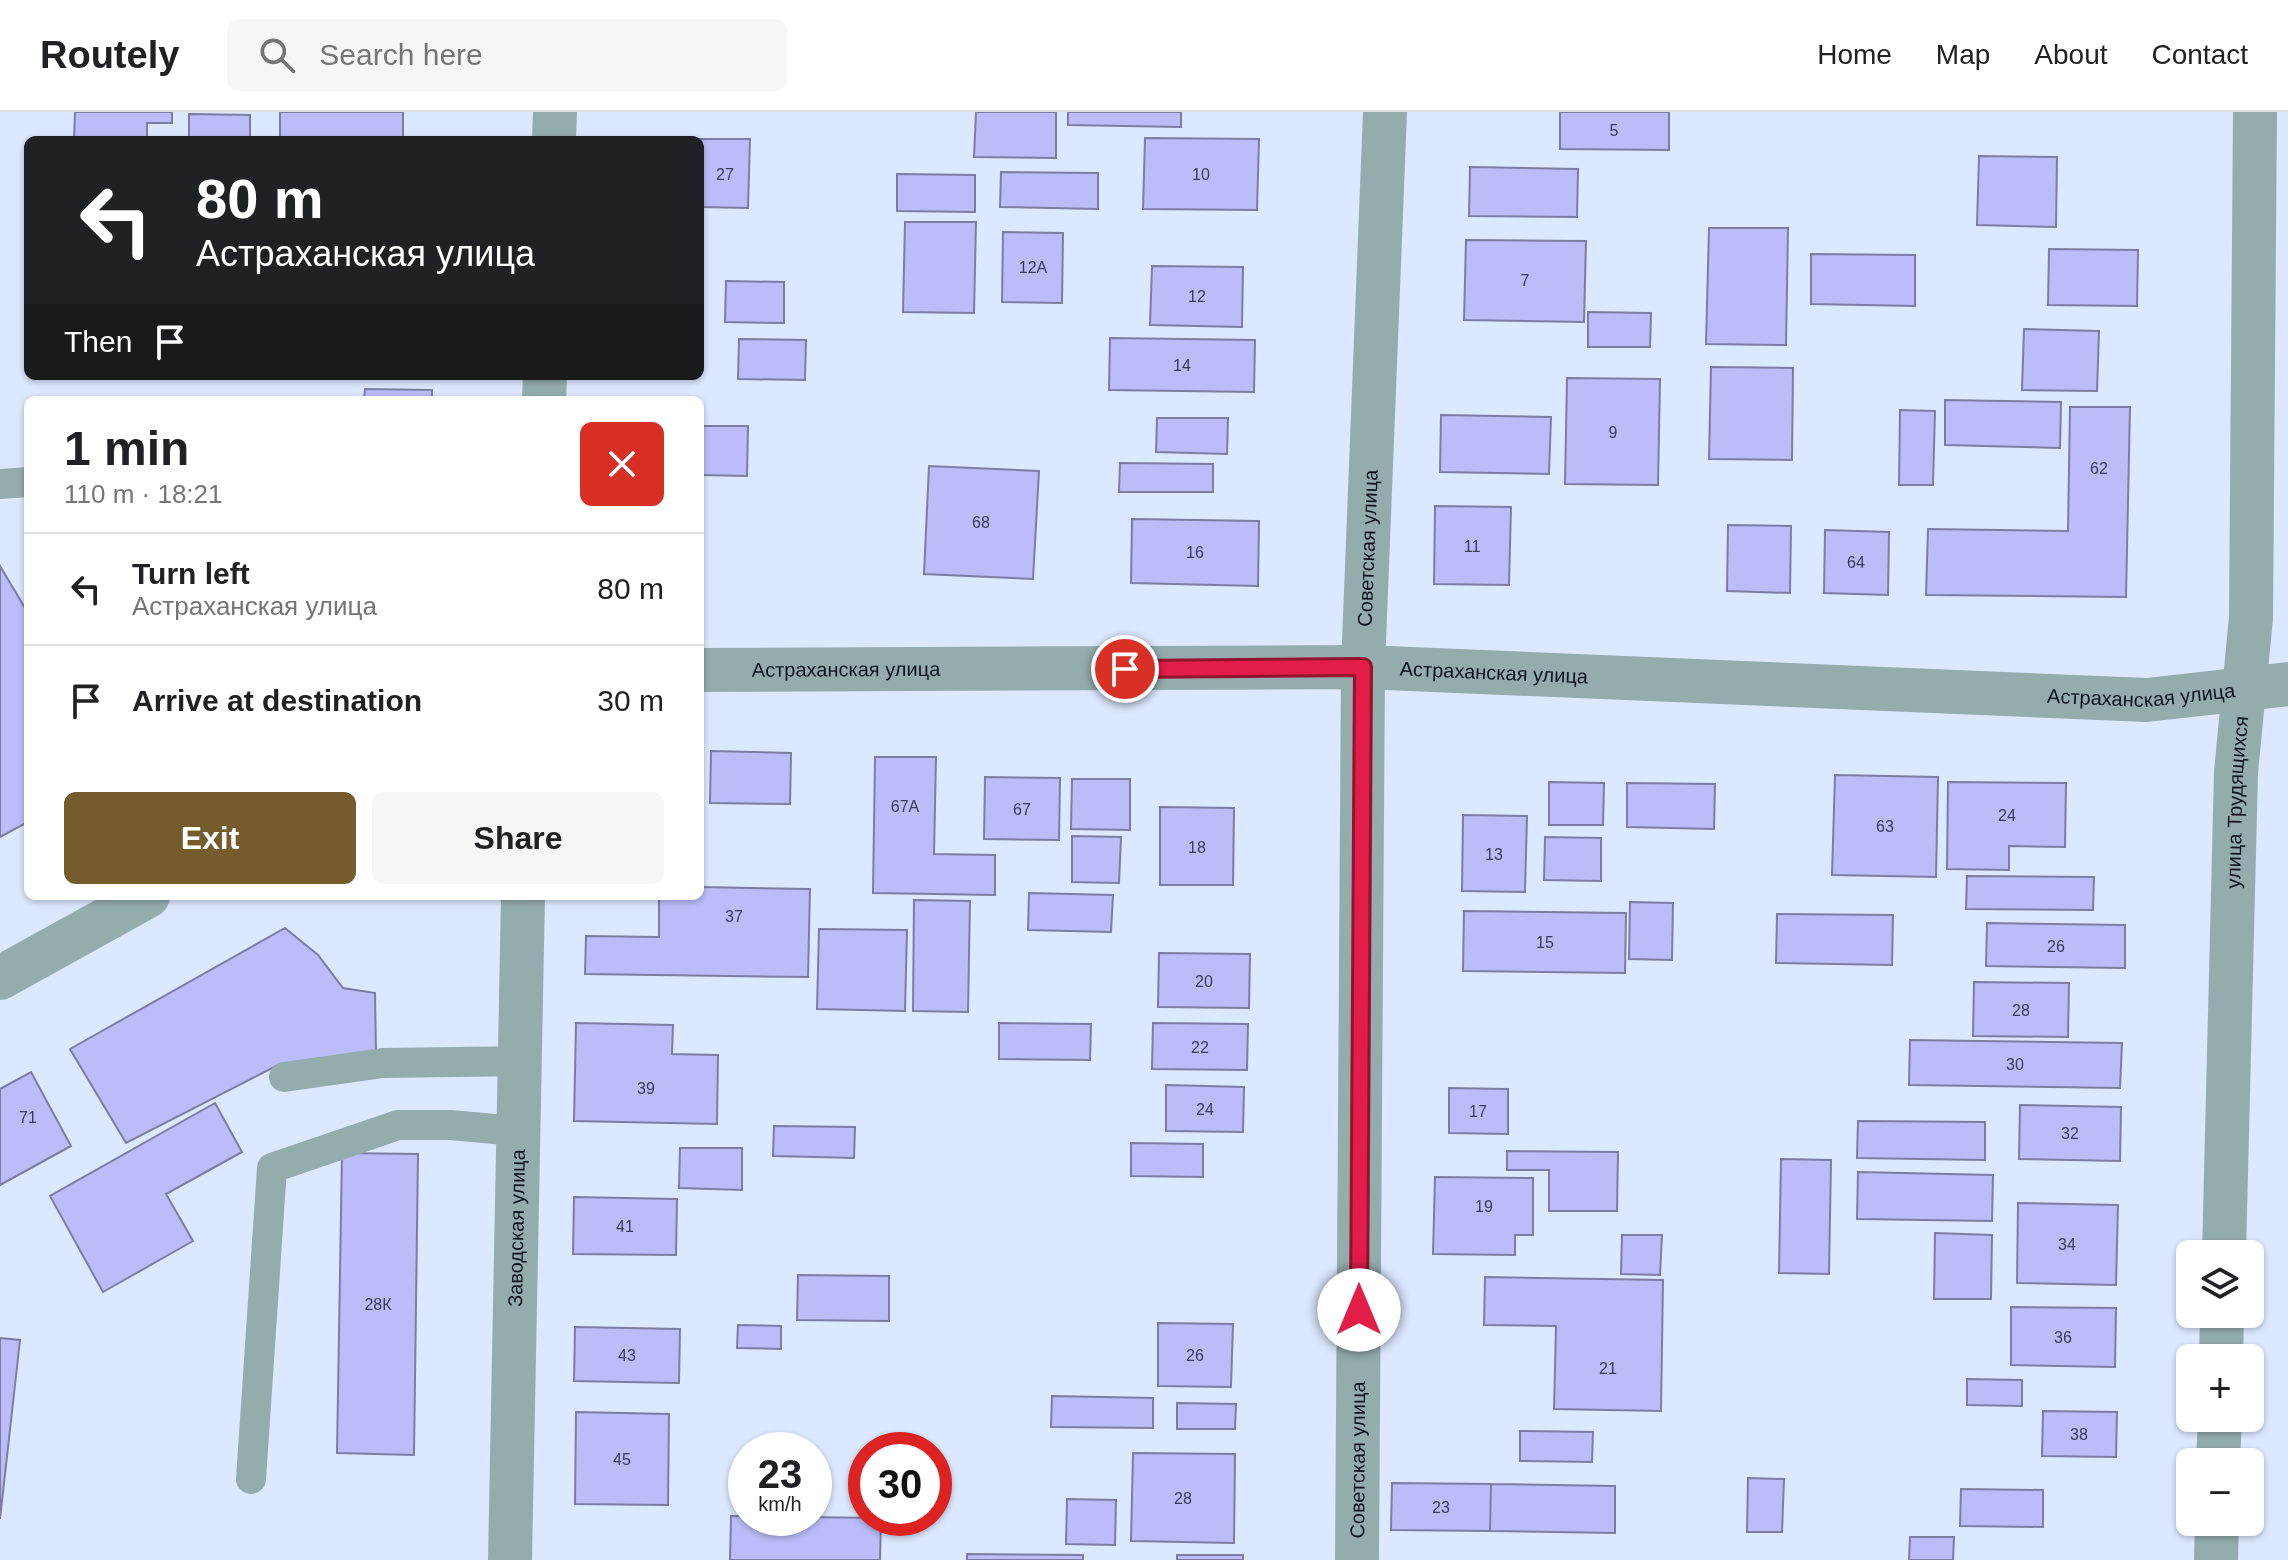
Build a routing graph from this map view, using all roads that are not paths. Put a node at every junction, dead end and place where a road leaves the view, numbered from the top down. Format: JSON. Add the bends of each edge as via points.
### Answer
{"nodes":[{"id":1,"x":555,"y":112,"type":"edge"},
{"id":2,"x":1385,"y":112,"type":"edge"},
{"id":3,"x":2255,"y":112,"type":"edge"},
{"id":4,"x":554,"y":136,"type":"edge"},
{"id":5,"x":24,"y":482,"type":"edge"},
{"id":6,"x":0,"y":484,"type":"edge"},
{"id":7,"x":1363,"y":667,"type":"junction"},
{"id":8,"x":704,"y":670,"type":"edge"},
{"id":9,"x":2288,"y":684,"type":"edge"},
{"id":10,"x":2243,"y":689,"type":"junction"},
{"id":11,"x":141,"y":900,"type":"edge"},
{"id":12,"x":523,"y":900,"type":"edge"},
{"id":13,"x":0,"y":978,"type":"edge"},
{"id":14,"x":519,"y":1061,"type":"junction"},
{"id":15,"x":284,"y":1077,"type":"dead end"},
{"id":16,"x":517,"y":1131,"type":"junction"},
{"id":17,"x":2224,"y":1240,"type":"edge"},
{"id":18,"x":251,"y":1479,"type":"dead end"},
{"id":19,"x":2217,"y":1536,"type":"edge"},
{"id":20,"x":510,"y":1560,"type":"edge"},
{"id":21,"x":1357,"y":1560,"type":"edge"},
{"id":22,"x":2216,"y":1560,"type":"edge"}],
"edges":[{"from":1,"to":4,"type":"street"},
{"from":2,"to":7,"type":"street","name":"Советская улица"},
{"from":3,"to":10,"type":"street","name":"улица Трудящихся","via":[[2251,618]]},
{"from":5,"to":6,"type":"lane"},
{"from":7,"to":8,"type":"street","name":"Астраханская улица"},
{"from":7,"to":10,"type":"street","name":"Астраханская улица","via":[[2147,700]]},
{"from":7,"to":21,"type":"street","name":"Советская улица"},
{"from":9,"to":10,"type":"street","name":"Астраханская улица"},
{"from":10,"to":17,"type":"street","name":"улица Трудящихся","via":[[2236,772]]},
{"from":11,"to":13,"type":"street"},
{"from":12,"to":14,"type":"street","name":"Заводская улица"},
{"from":14,"to":15,"type":"lane","via":[[383,1063]]},
{"from":14,"to":16,"type":"street","name":"Заводская улица"},
{"from":16,"to":18,"type":"lane","via":[[398,1125],[272,1168]]},
{"from":16,"to":20,"type":"street","name":"Заводская улица"},
{"from":19,"to":22,"type":"street"}]}
